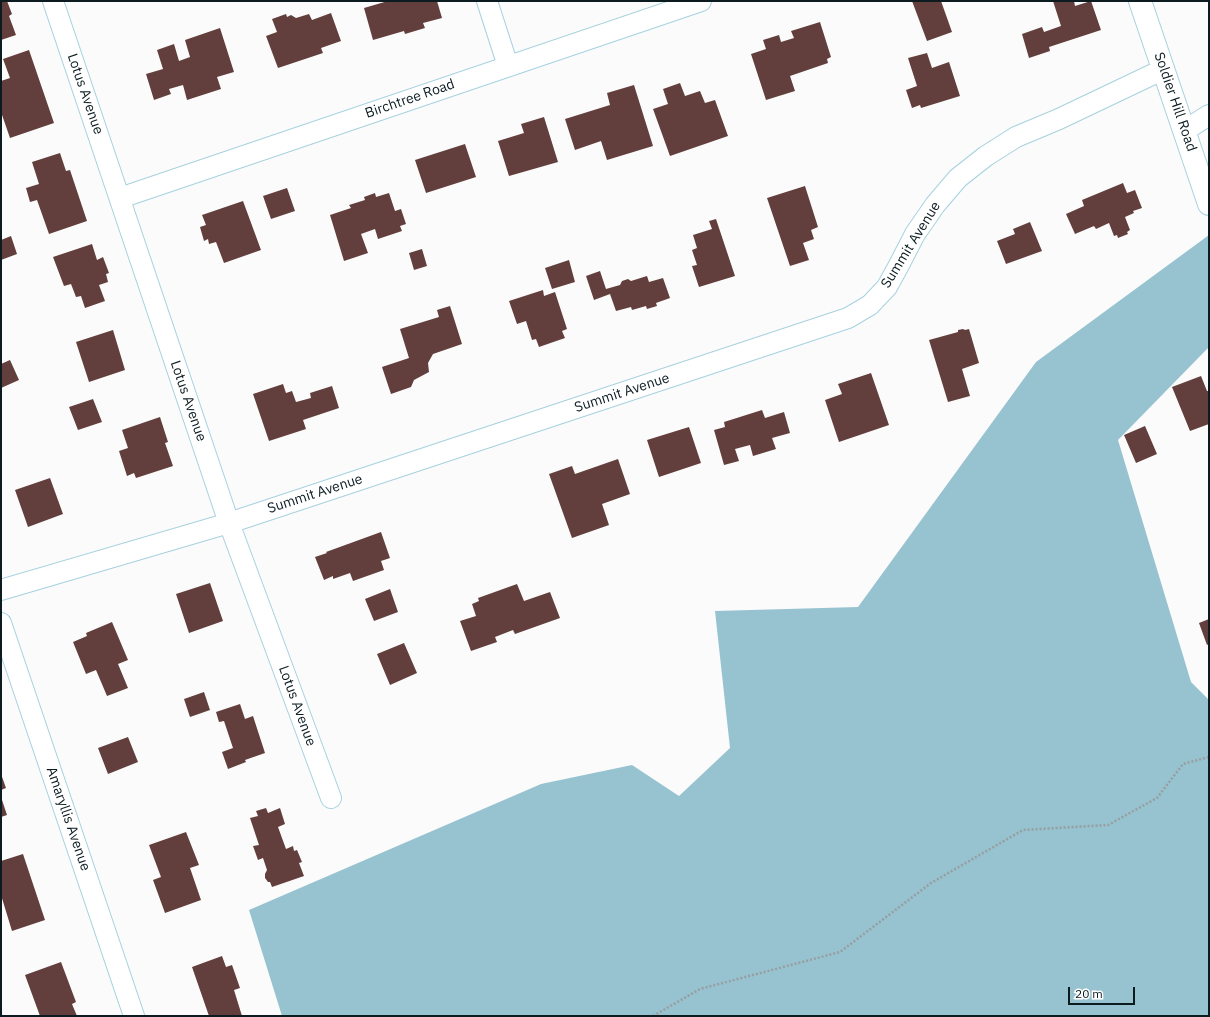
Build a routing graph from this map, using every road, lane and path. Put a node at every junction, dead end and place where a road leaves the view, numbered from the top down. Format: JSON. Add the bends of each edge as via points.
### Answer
{"nodes":[{"id":1,"x":54,"y":1,"type":"edge"},
{"id":2,"x":488,"y":1,"type":"edge"},
{"id":3,"x":701,"y":1,"type":"edge"},
{"id":4,"x":1140,"y":1,"type":"edge"},
{"id":5,"x":508,"y":66,"type":"junction"},
{"id":6,"x":1164,"y":69,"type":"junction"},
{"id":7,"x":1209,"y":115,"type":"edge"},
{"id":8,"x":1184,"y":131,"type":"junction"},
{"id":9,"x":120,"y":198,"type":"junction"},
{"id":10,"x":1209,"y":204,"type":"edge"},
{"id":11,"x":228,"y":523,"type":"junction"},
{"id":12,"x":1,"y":590,"type":"edge"},
{"id":13,"x":1,"y":623,"type":"edge"},
{"id":14,"x":1209,"y":757,"type":"edge"},
{"id":15,"x":331,"y":798,"type":"dead end"},
{"id":16,"x":134,"y":1016,"type":"edge"},
{"id":17,"x":652,"y":1016,"type":"edge"}],
"edges":[{"from":1,"to":9,"type":"street","name":"Lotus Avenue"},
{"from":2,"to":5,"type":"street"},
{"from":3,"to":5,"type":"street","name":"Birchtree Road"},
{"from":4,"to":6,"type":"street","name":"Soldier Hill Road"},
{"from":5,"to":9,"type":"street","name":"Birchtree Road"},
{"from":6,"to":8,"type":"street","name":"Soldier Hill Road"},
{"from":6,"to":11,"type":"street","name":"Summit Avenue","via":[[1016,137],[958,178],[915,234],[887,287],[870,304],[848,318]]},
{"from":7,"to":8,"type":"street"},
{"from":8,"to":10,"type":"street","name":"Soldier Hill Road"},
{"from":9,"to":11,"type":"street","name":"Lotus Avenue"},
{"from":11,"to":12,"type":"street","name":"Summit Avenue"},
{"from":11,"to":15,"type":"street","name":"Lotus Avenue"},
{"from":13,"to":16,"type":"street","name":"Amaryllis Avenue"},
{"from":14,"to":17,"type":"path","via":[[1183,764],[1157,798],[1108,825],[1023,830],[931,883],[840,952],[700,989]]}]}
